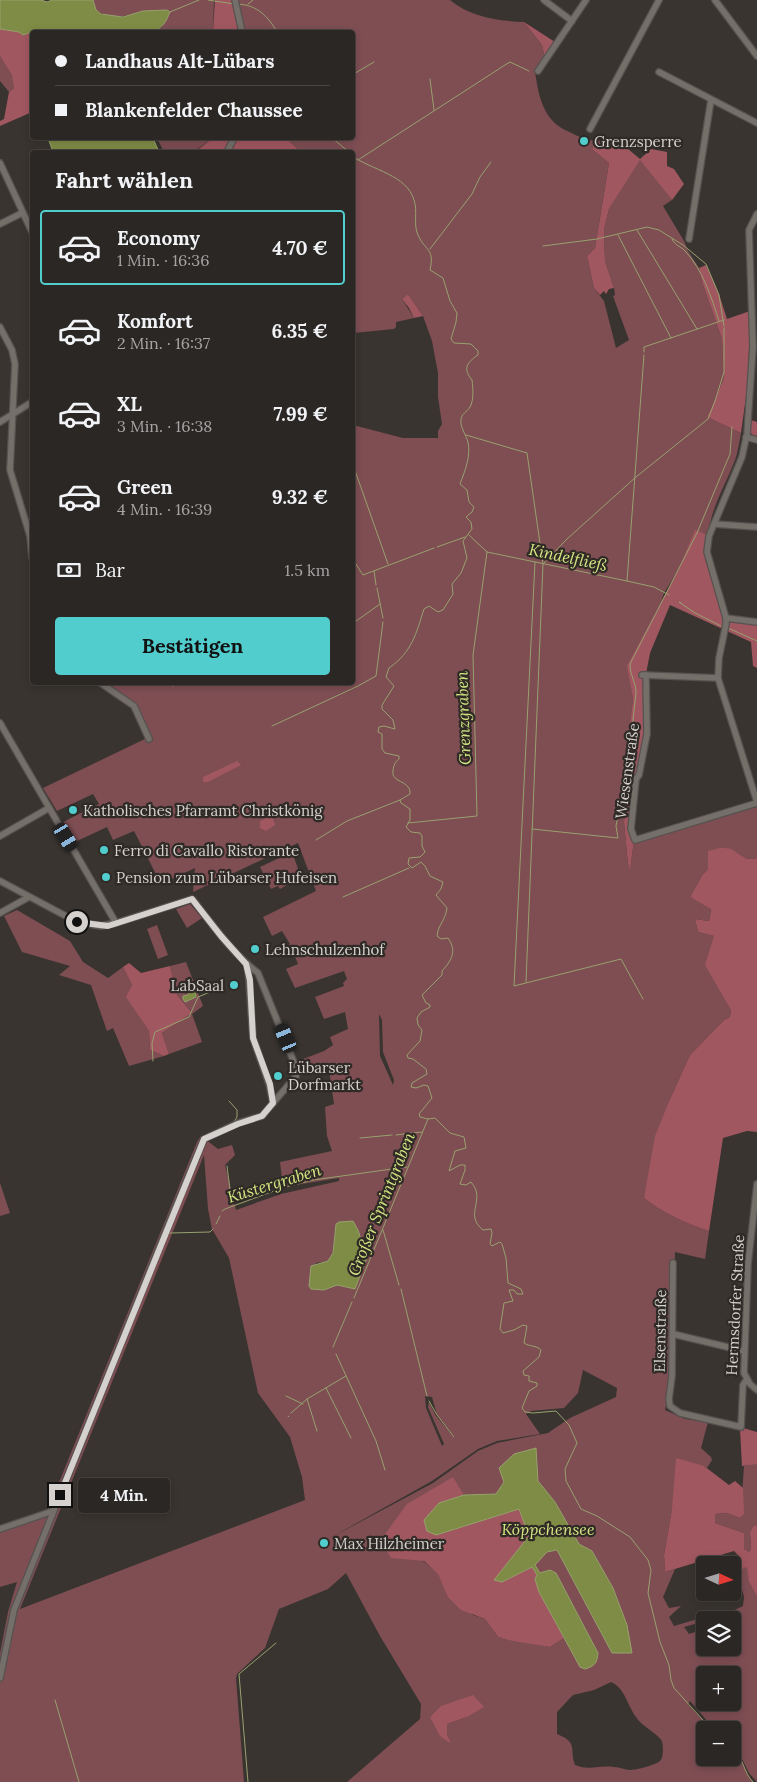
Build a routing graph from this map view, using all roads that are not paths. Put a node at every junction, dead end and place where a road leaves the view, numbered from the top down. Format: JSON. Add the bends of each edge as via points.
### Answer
{"nodes":[{"id":1,"x":544,"y":0,"type":"edge"},
{"id":2,"x":586,"y":0,"type":"edge"},
{"id":3,"x":659,"y":0,"type":"edge"},
{"id":4,"x":715,"y":0,"type":"edge"},
{"id":5,"x":236,"y":3,"type":"edge"},
{"id":6,"x":572,"y":21,"type":"junction"},
{"id":7,"x":242,"y":30,"type":"edge"},
{"id":8,"x":757,"y":56,"type":"edge"},
{"id":9,"x":538,"y":71,"type":"dead end"},
{"id":10,"x":659,"y":72,"type":"dead end"},
{"id":11,"x":711,"y":100,"type":"junction"},
{"id":12,"x":757,"y":123,"type":"edge"},
{"id":13,"x":590,"y":129,"type":"dead end"},
{"id":14,"x":0,"y":163,"type":"edge"},
{"id":15,"x":20,"y":214,"type":"dead end"},
{"id":16,"x":757,"y":214,"type":"edge"},
{"id":17,"x":0,"y":224,"type":"edge"},
{"id":18,"x":30,"y":228,"type":"edge"},
{"id":19,"x":689,"y":239,"type":"dead end"},
{"id":20,"x":0,"y":327,"type":"edge"},
{"id":21,"x":30,"y":403,"type":"edge"},
{"id":22,"x":12,"y":415,"type":"junction"},
{"id":23,"x":0,"y":422,"type":"edge"},
{"id":24,"x":746,"y":437,"type":"junction"},
{"id":25,"x":757,"y":440,"type":"edge"},
{"id":26,"x":714,"y":524,"type":"junction"},
{"id":27,"x":757,"y":527,"type":"edge"},
{"id":28,"x":30,"y":536,"type":"edge"},
{"id":29,"x":757,"y":622,"type":"edge"},
{"id":30,"x":726,"y":625,"type":"junction"},
{"id":31,"x":718,"y":678,"type":"junction"},
{"id":32,"x":103,"y":685,"type":"edge"},
{"id":33,"x":0,"y":723,"type":"edge"},
{"id":34,"x":149,"y":739,"type":"dead end"},
{"id":35,"x":757,"y":802,"type":"edge"},
{"id":36,"x":49,"y":808,"type":"junction"},
{"id":37,"x":1,"y":834,"type":"edge"},
{"id":38,"x":0,"y":881,"type":"edge"},
{"id":39,"x":28,"y":897,"type":"junction"},
{"id":40,"x":0,"y":913,"type":"edge"},
{"id":41,"x":116,"y":924,"type":"junction"},
{"id":42,"x":246,"y":964,"type":"junction"},
{"id":43,"x":263,"y":982,"type":"junction"},
{"id":44,"x":250,"y":987,"type":"junction"},
{"id":45,"x":273,"y":1103,"type":"junction"},
{"id":46,"x":757,"y":1184,"type":"edge"},
{"id":47,"x":673,"y":1263,"type":"dead end"},
{"id":48,"x":673,"y":1334,"type":"junction"},
{"id":49,"x":744,"y":1351,"type":"junction"},
{"id":50,"x":746,"y":1379,"type":"junction"},
{"id":51,"x":757,"y":1390,"type":"edge"},
{"id":52,"x":741,"y":1427,"type":"joint"},
{"id":53,"x":53,"y":1511,"type":"junction"},
{"id":54,"x":0,"y":1528,"type":"edge"},
{"id":55,"x":0,"y":1678,"type":"edge"}],
"edges":[{"from":1,"to":6,"type":"street"},
{"from":2,"to":6,"type":"street"},
{"from":3,"to":13,"type":"street"},
{"from":4,"to":8,"type":"street"},
{"from":5,"to":7,"type":"street"},
{"from":6,"to":9,"type":"street"},
{"from":10,"to":11,"type":"street"},
{"from":11,"to":12,"type":"street"},
{"from":11,"to":19,"type":"street"},
{"from":14,"to":18,"type":"street"},
{"from":15,"to":17,"type":"street"},
{"from":16,"to":24,"type":"street","via":[[749,230],[753,347]]},
{"from":20,"to":22,"type":"street","via":[[15,364]]},
{"from":21,"to":22,"type":"street"},
{"from":22,"to":23,"type":"street"},
{"from":22,"to":28,"type":"street","via":[[10,470]]},
{"from":24,"to":25,"type":"street"},
{"from":24,"to":26,"type":"street","via":[[742,457]]},
{"from":26,"to":27,"type":"street"},
{"from":26,"to":30,"type":"street","via":[[709,536],[708,556]]},
{"from":29,"to":30,"type":"street"},
{"from":30,"to":31,"type":"street"},
{"from":31,"to":35,"type":"street"},
{"from":31,"to":35,"type":"street","name":"Wiesenstraße","via":[[644,675],[647,734],[636,779],[631,829],[635,840]]},
{"from":32,"to":34,"type":"street","via":[[134,706]]},
{"from":33,"to":36,"type":"street"},
{"from":36,"to":37,"type":"street"},
{"from":36,"to":41,"type":"street"},
{"from":38,"to":39,"type":"street"},
{"from":39,"to":40,"type":"street"},
{"from":39,"to":41,"type":"street","via":[[77,922],[101,926]]},
{"from":41,"to":42,"type":"street","via":[[192,899]]},
{"from":42,"to":43,"type":"street","via":[[258,973]]},
{"from":42,"to":44,"type":"street"},
{"from":43,"to":44,"type":"street"},
{"from":43,"to":45,"type":"street","via":[[297,1070],[296,1076]]},
{"from":44,"to":45,"type":"street","via":[[253,1038],[270,1084]]},
{"from":45,"to":53,"type":"street","via":[[262,1116],[204,1139]]},
{"from":46,"to":49,"type":"street","name":"Hermsdorfer Straße","via":[[748,1264]]},
{"from":47,"to":48,"type":"street","name":"Elsenstraße"},
{"from":48,"to":49,"type":"street"},
{"from":48,"to":52,"type":"street","name":"Elsenstraße","via":[[670,1406],[680,1413]]},
{"from":49,"to":50,"type":"street","name":"Hermsdorfer Straße"},
{"from":50,"to":51,"type":"street"},
{"from":50,"to":52,"type":"street","name":"Hermsdorfer Straße"},
{"from":53,"to":54,"type":"street"},
{"from":53,"to":55,"type":"street","via":[[14,1610]]}]}
